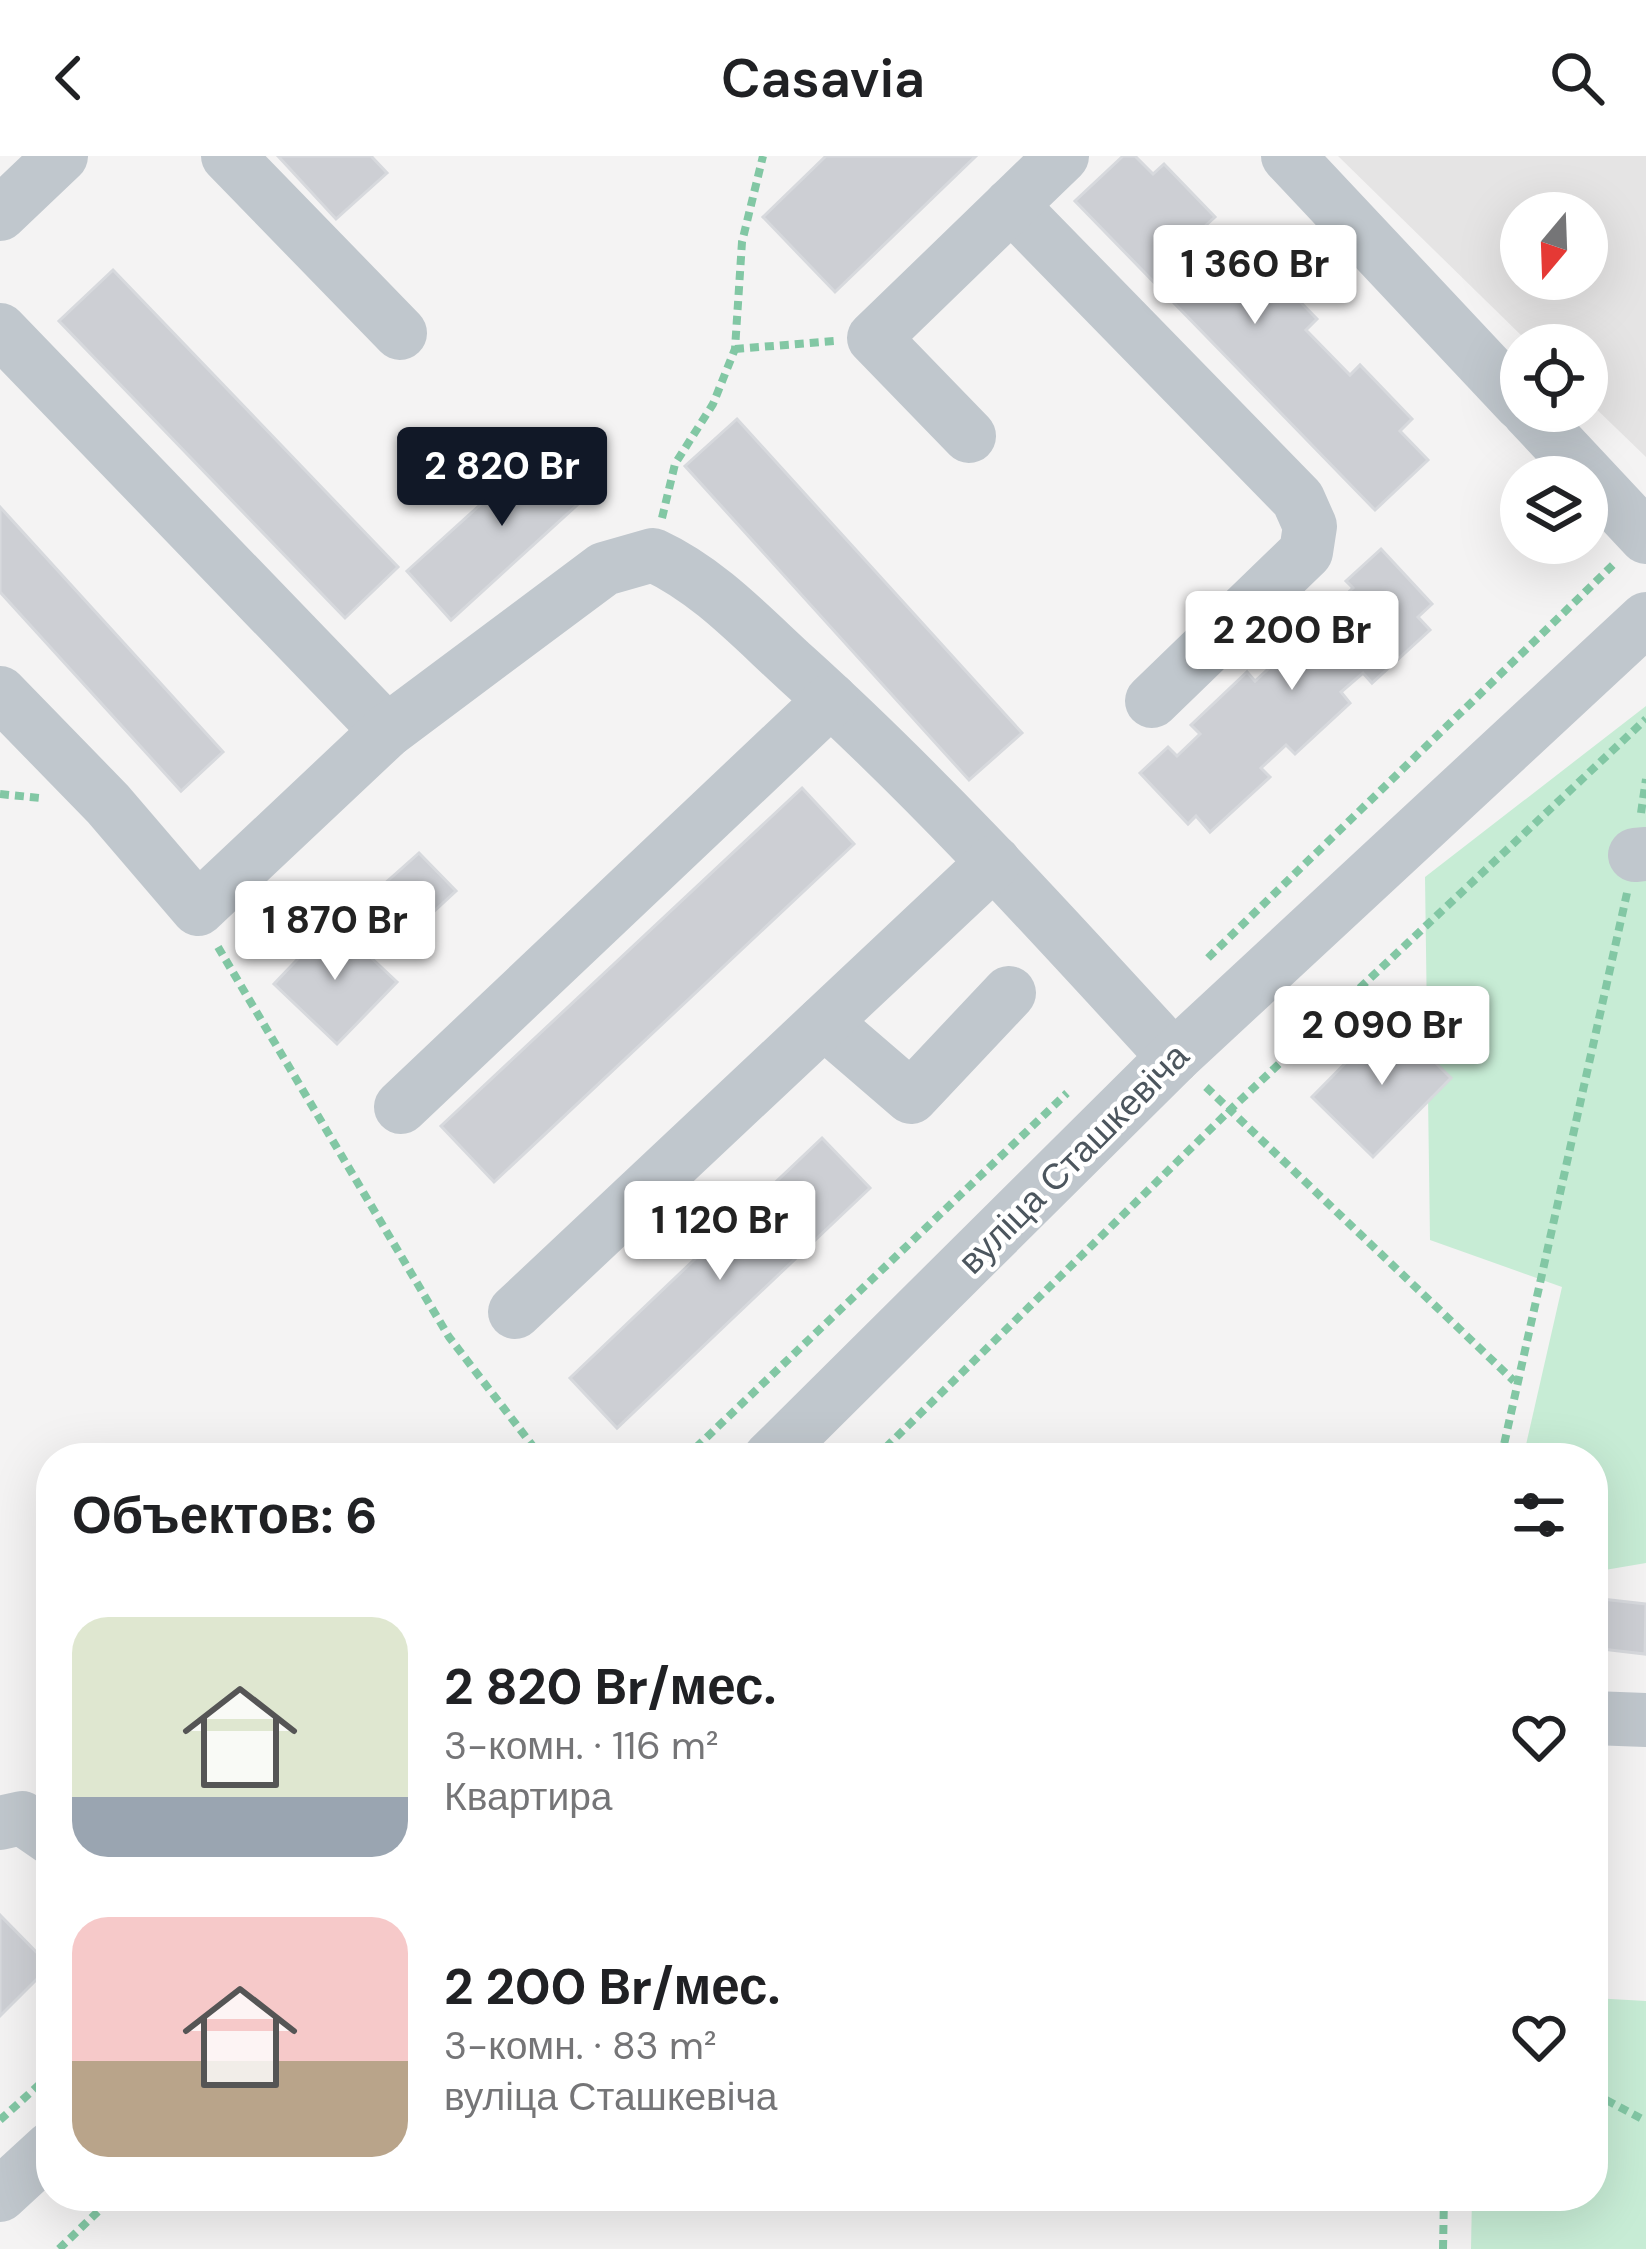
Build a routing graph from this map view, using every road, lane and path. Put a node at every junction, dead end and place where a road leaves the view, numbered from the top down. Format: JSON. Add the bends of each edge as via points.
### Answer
{"nodes":[{"id":1,"x":61,"y":156,"type":"edge"},
{"id":2,"x":228,"y":156,"type":"edge"},
{"id":3,"x":763,"y":156,"type":"edge"},
{"id":4,"x":1061,"y":156,"type":"edge"},
{"id":5,"x":1288,"y":156,"type":"edge"},
{"id":6,"x":1011,"y":205,"type":"junction"},
{"id":7,"x":0,"y":214,"type":"edge"},
{"id":8,"x":0,"y":330,"type":"edge"},
{"id":9,"x":400,"y":333,"type":"dead end"},
{"id":10,"x":874,"y":338,"type":"junction"},
{"id":11,"x":735,"y":349,"type":"junction"},
{"id":12,"x":1500,"y":382,"type":"edge"},
{"id":13,"x":1548,"y":432,"type":"edge"},
{"id":14,"x":969,"y":436,"type":"dead end"},
{"id":15,"x":1646,"y":537,"type":"edge"},
{"id":16,"x":653,"y":555,"type":"junction"},
{"id":17,"x":1646,"y":619,"type":"edge"},
{"id":18,"x":0,"y":693,"type":"edge"},
{"id":19,"x":831,"y":700,"type":"junction"},
{"id":20,"x":1153,"y":700,"type":"dead end"},
{"id":21,"x":1646,"y":719,"type":"edge"},
{"id":22,"x":387,"y":731,"type":"junction"},
{"id":23,"x":1646,"y":779,"type":"edge"},
{"id":24,"x":1641,"y":855,"type":"edge"},
{"id":25,"x":994,"y":862,"type":"junction"},
{"id":26,"x":198,"y":909,"type":"junction"},
{"id":27,"x":1009,"y":993,"type":"dead end"},
{"id":28,"x":824,"y":1022,"type":"junction"},
{"id":29,"x":1174,"y":1057,"type":"junction"},
{"id":30,"x":401,"y":1107,"type":"dead end"},
{"id":31,"x":1230,"y":1111,"type":"junction"},
{"id":32,"x":515,"y":1312,"type":"dead end"},
{"id":33,"x":1514,"y":1382,"type":"junction"},
{"id":34,"x":530,"y":1443,"type":"edge"},
{"id":35,"x":785,"y":1443,"type":"edge"},
{"id":36,"x":890,"y":1443,"type":"edge"},
{"id":37,"x":1504,"y":1443,"type":"edge"},
{"id":38,"x":1608,"y":1719,"type":"edge"},
{"id":39,"x":1646,"y":1720,"type":"edge"},
{"id":40,"x":0,"y":1822,"type":"edge"},
{"id":41,"x":36,"y":1828,"type":"edge"},
{"id":42,"x":36,"y":2088,"type":"edge"},
{"id":43,"x":1608,"y":2101,"type":"edge"},
{"id":44,"x":0,"y":2120,"type":"edge"},
{"id":45,"x":1646,"y":2121,"type":"edge"},
{"id":46,"x":36,"y":2162,"type":"edge"},
{"id":47,"x":0,"y":2195,"type":"edge"},
{"id":48,"x":98,"y":2211,"type":"edge"},
{"id":49,"x":1444,"y":2211,"type":"edge"},
{"id":50,"x":59,"y":2249,"type":"edge"},
{"id":51,"x":1443,"y":2249,"type":"edge"}],
"edges":[{"from":1,"to":7,"type":"street"},
{"from":2,"to":9,"type":"street"},
{"from":3,"to":11,"type":"path","via":[[742,242]]},
{"from":4,"to":6,"type":"street"},
{"from":5,"to":12,"type":"street"},
{"from":6,"to":10,"type":"street"},
{"from":6,"to":20,"type":"street","via":[[1298,500],[1310,526],[1306,552]]},
{"from":8,"to":22,"type":"street"},
{"from":10,"to":11,"type":"path"},
{"from":10,"to":14,"type":"street"},
{"from":11,"to":16,"type":"path","via":[[713,404],[674,464]]},
{"from":13,"to":15,"type":"street"},
{"from":16,"to":19,"type":"street","via":[[693,574]]},
{"from":16,"to":22,"type":"street","via":[[604,568]]},
{"from":17,"to":29,"type":"street","name":"вуліца Сташкевіча"},
{"from":18,"to":26,"type":"street"},
{"from":19,"to":25,"type":"street"},
{"from":19,"to":30,"type":"street"},
{"from":21,"to":31,"type":"path"},
{"from":22,"to":26,"type":"street"},
{"from":23,"to":24,"type":"path"},
{"from":24,"to":33,"type":"path"},
{"from":25,"to":28,"type":"street"},
{"from":25,"to":29,"type":"street"},
{"from":26,"to":34,"type":"path","via":[[449,1337]]},
{"from":27,"to":28,"type":"street","via":[[911,1097]]},
{"from":28,"to":32,"type":"street"},
{"from":29,"to":31,"type":"path"},
{"from":29,"to":35,"type":"street","name":"вуліца Сташкевіча"},
{"from":31,"to":33,"type":"path"},
{"from":31,"to":36,"type":"path"},
{"from":33,"to":37,"type":"path"},
{"from":38,"to":39,"type":"street"},
{"from":40,"to":41,"type":"street","via":[[22,1818]]},
{"from":42,"to":44,"type":"path"},
{"from":43,"to":45,"type":"path"},
{"from":46,"to":47,"type":"street"},
{"from":48,"to":50,"type":"path"},
{"from":49,"to":51,"type":"path"}]}
